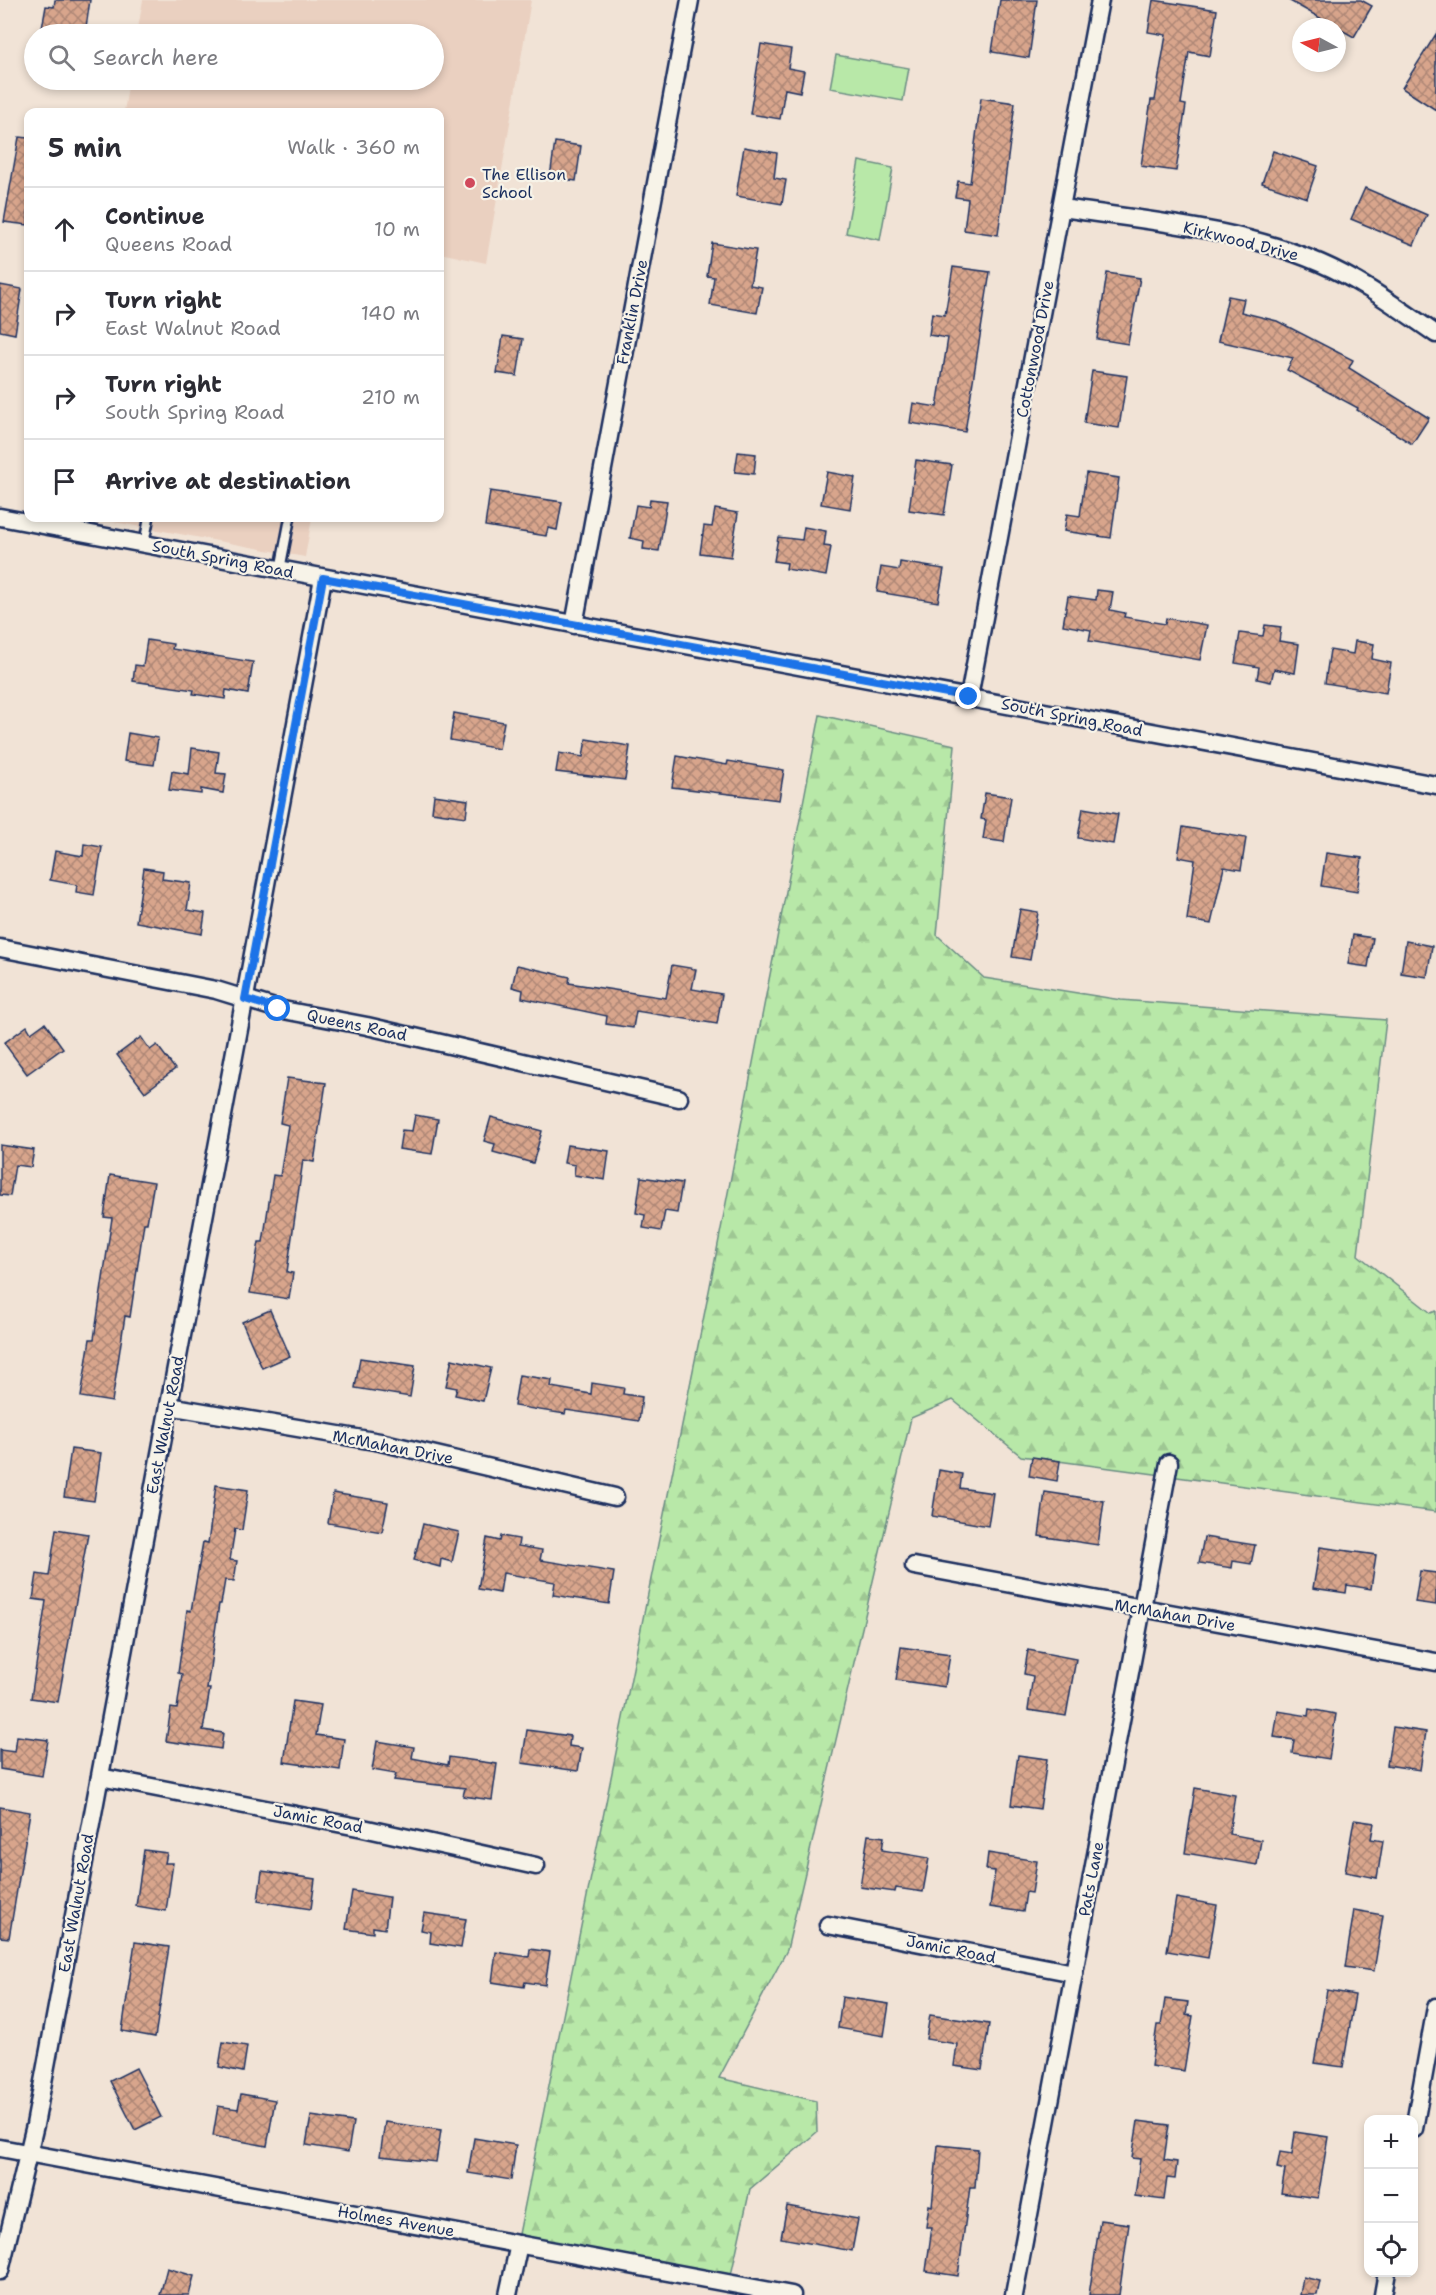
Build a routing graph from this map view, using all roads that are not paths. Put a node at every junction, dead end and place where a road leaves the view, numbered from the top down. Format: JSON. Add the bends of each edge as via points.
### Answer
{"nodes":[{"id":1,"x":690,"y":0,"type":"edge"},
{"id":2,"x":1100,"y":0,"type":"edge"},
{"id":3,"x":1062,"y":208,"type":"junction"},
{"id":4,"x":1436,"y":334,"type":"edge"},
{"id":5,"x":0,"y":517,"type":"edge"},
{"id":6,"x":24,"y":522,"type":"edge"},
{"id":7,"x":27,"y":522,"type":"edge"},
{"id":8,"x":148,"y":522,"type":"edge"},
{"id":9,"x":289,"y":522,"type":"edge"},
{"id":10,"x":144,"y":544,"type":"junction"},
{"id":11,"x":280,"y":570,"type":"junction"},
{"id":12,"x":323,"y":578,"type":"junction"},
{"id":13,"x":574,"y":625,"type":"junction"},
{"id":14,"x":969,"y":697,"type":"junction"},
{"id":15,"x":1436,"y":785,"type":"edge"},
{"id":16,"x":0,"y":948,"type":"edge"},
{"id":17,"x":245,"y":999,"type":"junction"},
{"id":18,"x":679,"y":1098,"type":"dead end"},
{"id":19,"x":169,"y":1406,"type":"junction"},
{"id":20,"x":1169,"y":1463,"type":"dead end"},
{"id":21,"x":615,"y":1497,"type":"dead end"},
{"id":22,"x":914,"y":1566,"type":"dead end"},
{"id":23,"x":1142,"y":1609,"type":"junction"},
{"id":24,"x":1436,"y":1662,"type":"edge"},
{"id":25,"x":100,"y":1777,"type":"junction"},
{"id":26,"x":536,"y":1866,"type":"dead end"},
{"id":27,"x":828,"y":1925,"type":"dead end"},
{"id":28,"x":1074,"y":1973,"type":"junction"},
{"id":29,"x":1436,"y":2007,"type":"edge"},
{"id":30,"x":1416,"y":2115,"type":"edge"},
{"id":31,"x":0,"y":2148,"type":"edge"},
{"id":32,"x":29,"y":2154,"type":"junction"},
{"id":33,"x":519,"y":2244,"type":"junction"},
{"id":34,"x":0,"y":2271,"type":"edge"},
{"id":35,"x":1386,"y":2277,"type":"edge"},
{"id":36,"x":508,"y":2295,"type":"edge"},
{"id":37,"x":792,"y":2295,"type":"edge"},
{"id":38,"x":1014,"y":2295,"type":"edge"},
{"id":39,"x":1383,"y":2295,"type":"edge"}],
"edges":[{"from":1,"to":13,"type":"street","name":"Franklin Drive"},
{"from":2,"to":3,"type":"street","name":"Cottonwood Drive"},
{"from":3,"to":4,"type":"street","name":"Kirkwood Drive","via":[[1194,228],[1292,252],[1387,298]]},
{"from":3,"to":14,"type":"street","name":"Cottonwood Drive"},
{"from":5,"to":6,"type":"street","name":"South Spring Road"},
{"from":7,"to":10,"type":"street","name":"South Spring Road"},
{"from":8,"to":10,"type":"lane"},
{"from":9,"to":11,"type":"lane"},
{"from":10,"to":11,"type":"street","name":"South Spring Road"},
{"from":11,"to":12,"type":"street","name":"South Spring Road"},
{"from":12,"to":13,"type":"street","name":"South Spring Road"},
{"from":12,"to":17,"type":"street","name":"East Walnut Road"},
{"from":13,"to":14,"type":"street","name":"South Spring Road"},
{"from":14,"to":15,"type":"street","name":"South Spring Road"},
{"from":16,"to":17,"type":"street","name":"Queens Road"},
{"from":17,"to":18,"type":"street","name":"Queens Road"},
{"from":17,"to":19,"type":"street","name":"East Walnut Road"},
{"from":19,"to":21,"type":"street","name":"McMahan Drive","via":[[380,1442]]},
{"from":19,"to":25,"type":"street","name":"East Walnut Road"},
{"from":20,"to":23,"type":"street","name":"Pats Lane"},
{"from":22,"to":23,"type":"street","name":"McMahan Drive"},
{"from":23,"to":24,"type":"street","name":"McMahan Drive"},
{"from":23,"to":28,"type":"street","name":"Pats Lane"},
{"from":25,"to":26,"type":"street","name":"Jamic Road"},
{"from":25,"to":32,"type":"street","name":"East Walnut Road"},
{"from":27,"to":28,"type":"street","name":"Jamic Road"},
{"from":28,"to":38,"type":"street","name":"Pats Lane"},
{"from":29,"to":30,"type":"street"},
{"from":31,"to":32,"type":"street","name":"Holmes Avenue"},
{"from":32,"to":33,"type":"street","name":"Holmes Avenue"},
{"from":32,"to":34,"type":"street","name":"East Walnut Road"},
{"from":33,"to":36,"type":"street"},
{"from":33,"to":37,"type":"street","name":"Holmes Avenue"},
{"from":35,"to":39,"type":"street"}]}
